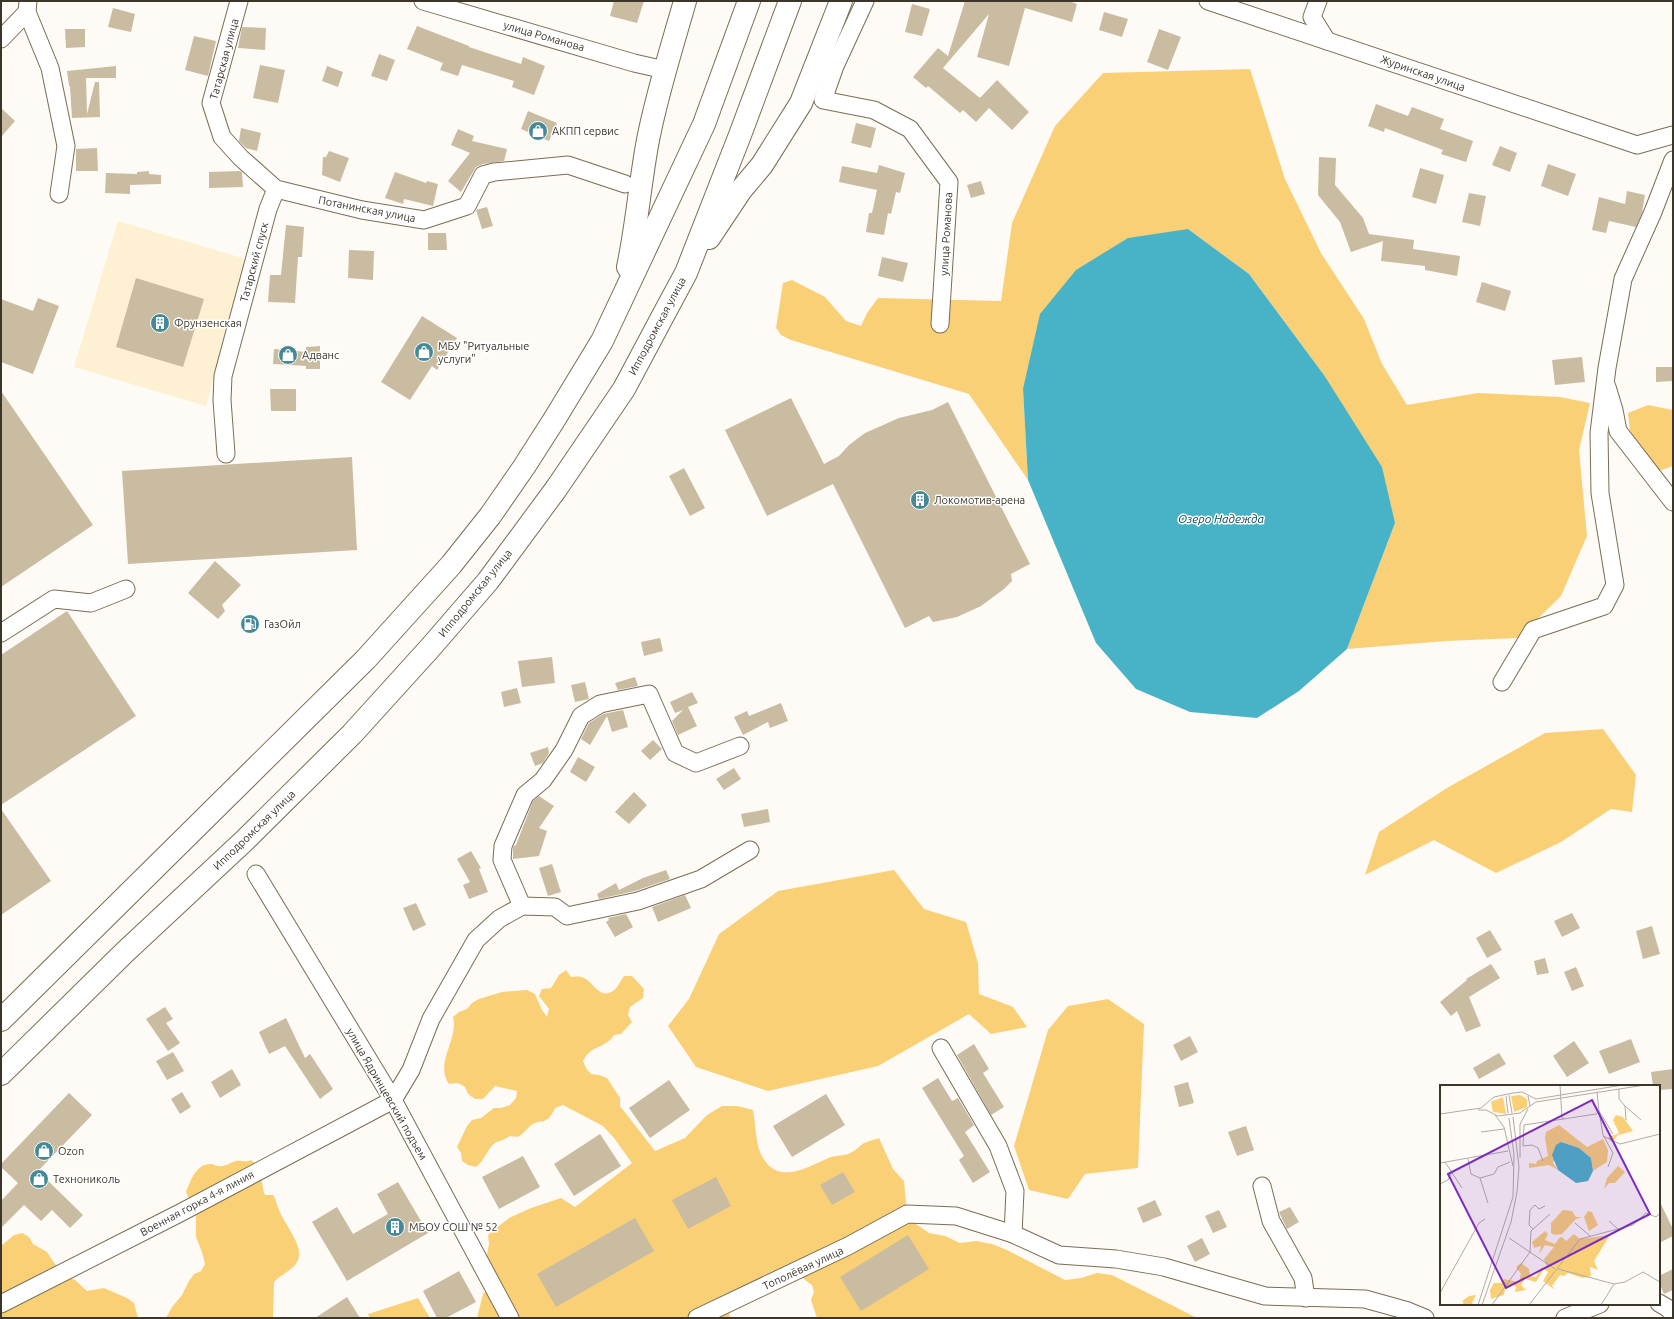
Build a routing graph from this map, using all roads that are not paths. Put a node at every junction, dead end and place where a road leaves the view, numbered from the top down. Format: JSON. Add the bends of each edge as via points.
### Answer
{"nodes":[{"id":1,"x":239,"y":1,"type":"edge"},
{"id":2,"x":423,"y":1,"type":"edge"},
{"id":3,"x":685,"y":1,"type":"edge"},
{"id":4,"x":749,"y":1,"type":"edge"},
{"id":5,"x":790,"y":1,"type":"edge"},
{"id":6,"x":841,"y":1,"type":"edge"},
{"id":7,"x":865,"y":1,"type":"edge"},
{"id":8,"x":1208,"y":1,"type":"edge"},
{"id":9,"x":1318,"y":1,"type":"edge"},
{"id":10,"x":28,"y":7,"type":"edge"},
{"id":11,"x":1,"y":39,"type":"edge"},
{"id":12,"x":1327,"y":40,"type":"junction"},
{"id":13,"x":665,"y":70,"type":"junction"},
{"id":14,"x":1673,"y":135,"type":"edge"},
{"id":15,"x":1673,"y":160,"type":"edge"},
{"id":16,"x":625,"y":184,"type":"dead end"},
{"id":17,"x":276,"y":189,"type":"junction"},
{"id":18,"x":59,"y":194,"type":"dead end"},
{"id":19,"x":686,"y":273,"type":"junction"},
{"id":20,"x":619,"y":306,"type":"junction"},
{"id":21,"x":940,"y":324,"type":"dead end"},
{"id":22,"x":1605,"y":382,"type":"junction"},
{"id":23,"x":226,"y":454,"type":"dead end"},
{"id":24,"x":1673,"y":502,"type":"edge"},
{"id":25,"x":126,"y":589,"type":"dead end"},
{"id":26,"x":1,"y":634,"type":"edge"},
{"id":27,"x":1502,"y":682,"type":"dead end"},
{"id":28,"x":740,"y":746,"type":"dead end"},
{"id":29,"x":750,"y":850,"type":"dead end"},
{"id":30,"x":256,"y":874,"type":"dead end"},
{"id":31,"x":522,"y":906,"type":"junction"},
{"id":32,"x":1,"y":1020,"type":"edge"},
{"id":33,"x":941,"y":1048,"type":"dead end"},
{"id":34,"x":1,"y":1074,"type":"edge"},
{"id":35,"x":392,"y":1100,"type":"junction"},
{"id":36,"x":1262,"y":1186,"type":"dead end"},
{"id":37,"x":1013,"y":1234,"type":"junction"},
{"id":38,"x":1306,"y":1298,"type":"junction"},
{"id":39,"x":1,"y":1304,"type":"edge"},
{"id":40,"x":1660,"y":1304,"type":"edge"},
{"id":41,"x":1598,"y":1305,"type":"edge"},
{"id":42,"x":1673,"y":1315,"type":"edge"},
{"id":43,"x":510,"y":1318,"type":"edge"},
{"id":44,"x":697,"y":1318,"type":"edge"},
{"id":45,"x":1425,"y":1318,"type":"edge"},
{"id":46,"x":1565,"y":1318,"type":"edge"}],
"edges":[{"from":1,"to":17,"type":"street","name":"Татарская улица","via":[[211,103],[222,137]]},
{"from":2,"to":13,"type":"street","name":"улица Романова"},
{"from":3,"to":13,"type":"highway"},
{"from":4,"to":20,"type":"highway","via":[[704,124]]},
{"from":5,"to":19,"type":"highway","name":"Ипподромская улица"},
{"from":6,"to":19,"type":"highway","via":[[801,103],[762,165],[741,190]]},
{"from":7,"to":21,"type":"street","name":"улица Романова","via":[[835,66],[824,100],[874,110],[910,129],[949,182]]},
{"from":8,"to":12,"type":"street","name":"Журинская улица"},
{"from":9,"to":12,"type":"street","via":[[1312,17]]},
{"from":10,"to":11,"type":"street"},
{"from":10,"to":18,"type":"street","via":[[50,68],[66,146]]},
{"from":12,"to":14,"type":"street","name":"Журинская улица","via":[[1637,145]]},
{"from":13,"to":20,"type":"highway","via":[[648,140],[632,246]]},
{"from":15,"to":22,"type":"street","via":[[1623,279]]},
{"from":16,"to":17,"type":"street","name":"Потанинская улица","via":[[568,165],[494,172],[483,176],[467,206],[424,220],[362,210]]},
{"from":17,"to":23,"type":"street","name":"Татарский спуск","via":[[268,209],[223,376]]},
{"from":19,"to":34,"type":"highway","name":"Ипподромская улица","via":[[624,389],[488,581],[352,734]]},
{"from":20,"to":32,"type":"highway","via":[[602,341],[524,467],[490,516],[451,565],[366,659]]},
{"from":22,"to":24,"type":"street","via":[[1618,431]]},
{"from":22,"to":27,"type":"street","via":[[1598,433],[1600,493],[1615,585],[1604,606],[1533,630]]},
{"from":25,"to":26,"type":"street","via":[[91,603],[54,599]]},
{"from":28,"to":31,"type":"street","via":[[696,763],[675,753],[649,694],[600,704],[580,716],[564,750],[544,780],[525,795],[503,846],[502,860]]},
{"from":29,"to":31,"type":"street","via":[[701,880],[638,901],[567,916],[554,907]]},
{"from":30,"to":35,"type":"street","name":"улица Ядринцевский подъем"},
{"from":31,"to":35,"type":"street","via":[[499,919],[476,940],[431,1019],[411,1070]]},
{"from":33,"to":37,"type":"street","via":[[998,1146],[1015,1191]]},
{"from":35,"to":39,"type":"street","name":"Военная горка 4-я линия","via":[[173,1217]]},
{"from":35,"to":43,"type":"street","name":"улица Ядринцевский подъем"},
{"from":36,"to":38,"type":"street","via":[[1271,1221],[1303,1278]]},
{"from":37,"to":38,"type":"street","via":[[1059,1255],[1116,1259],[1164,1267],[1265,1296]]},
{"from":37,"to":44,"type":"street","name":"Тополёвая улица","via":[[956,1216],[907,1214],[848,1246]]},
{"from":38,"to":45,"type":"street","via":[[1365,1299],[1408,1310]]},
{"from":40,"to":42,"type":"street"},
{"from":41,"to":46,"type":"street"}]}
